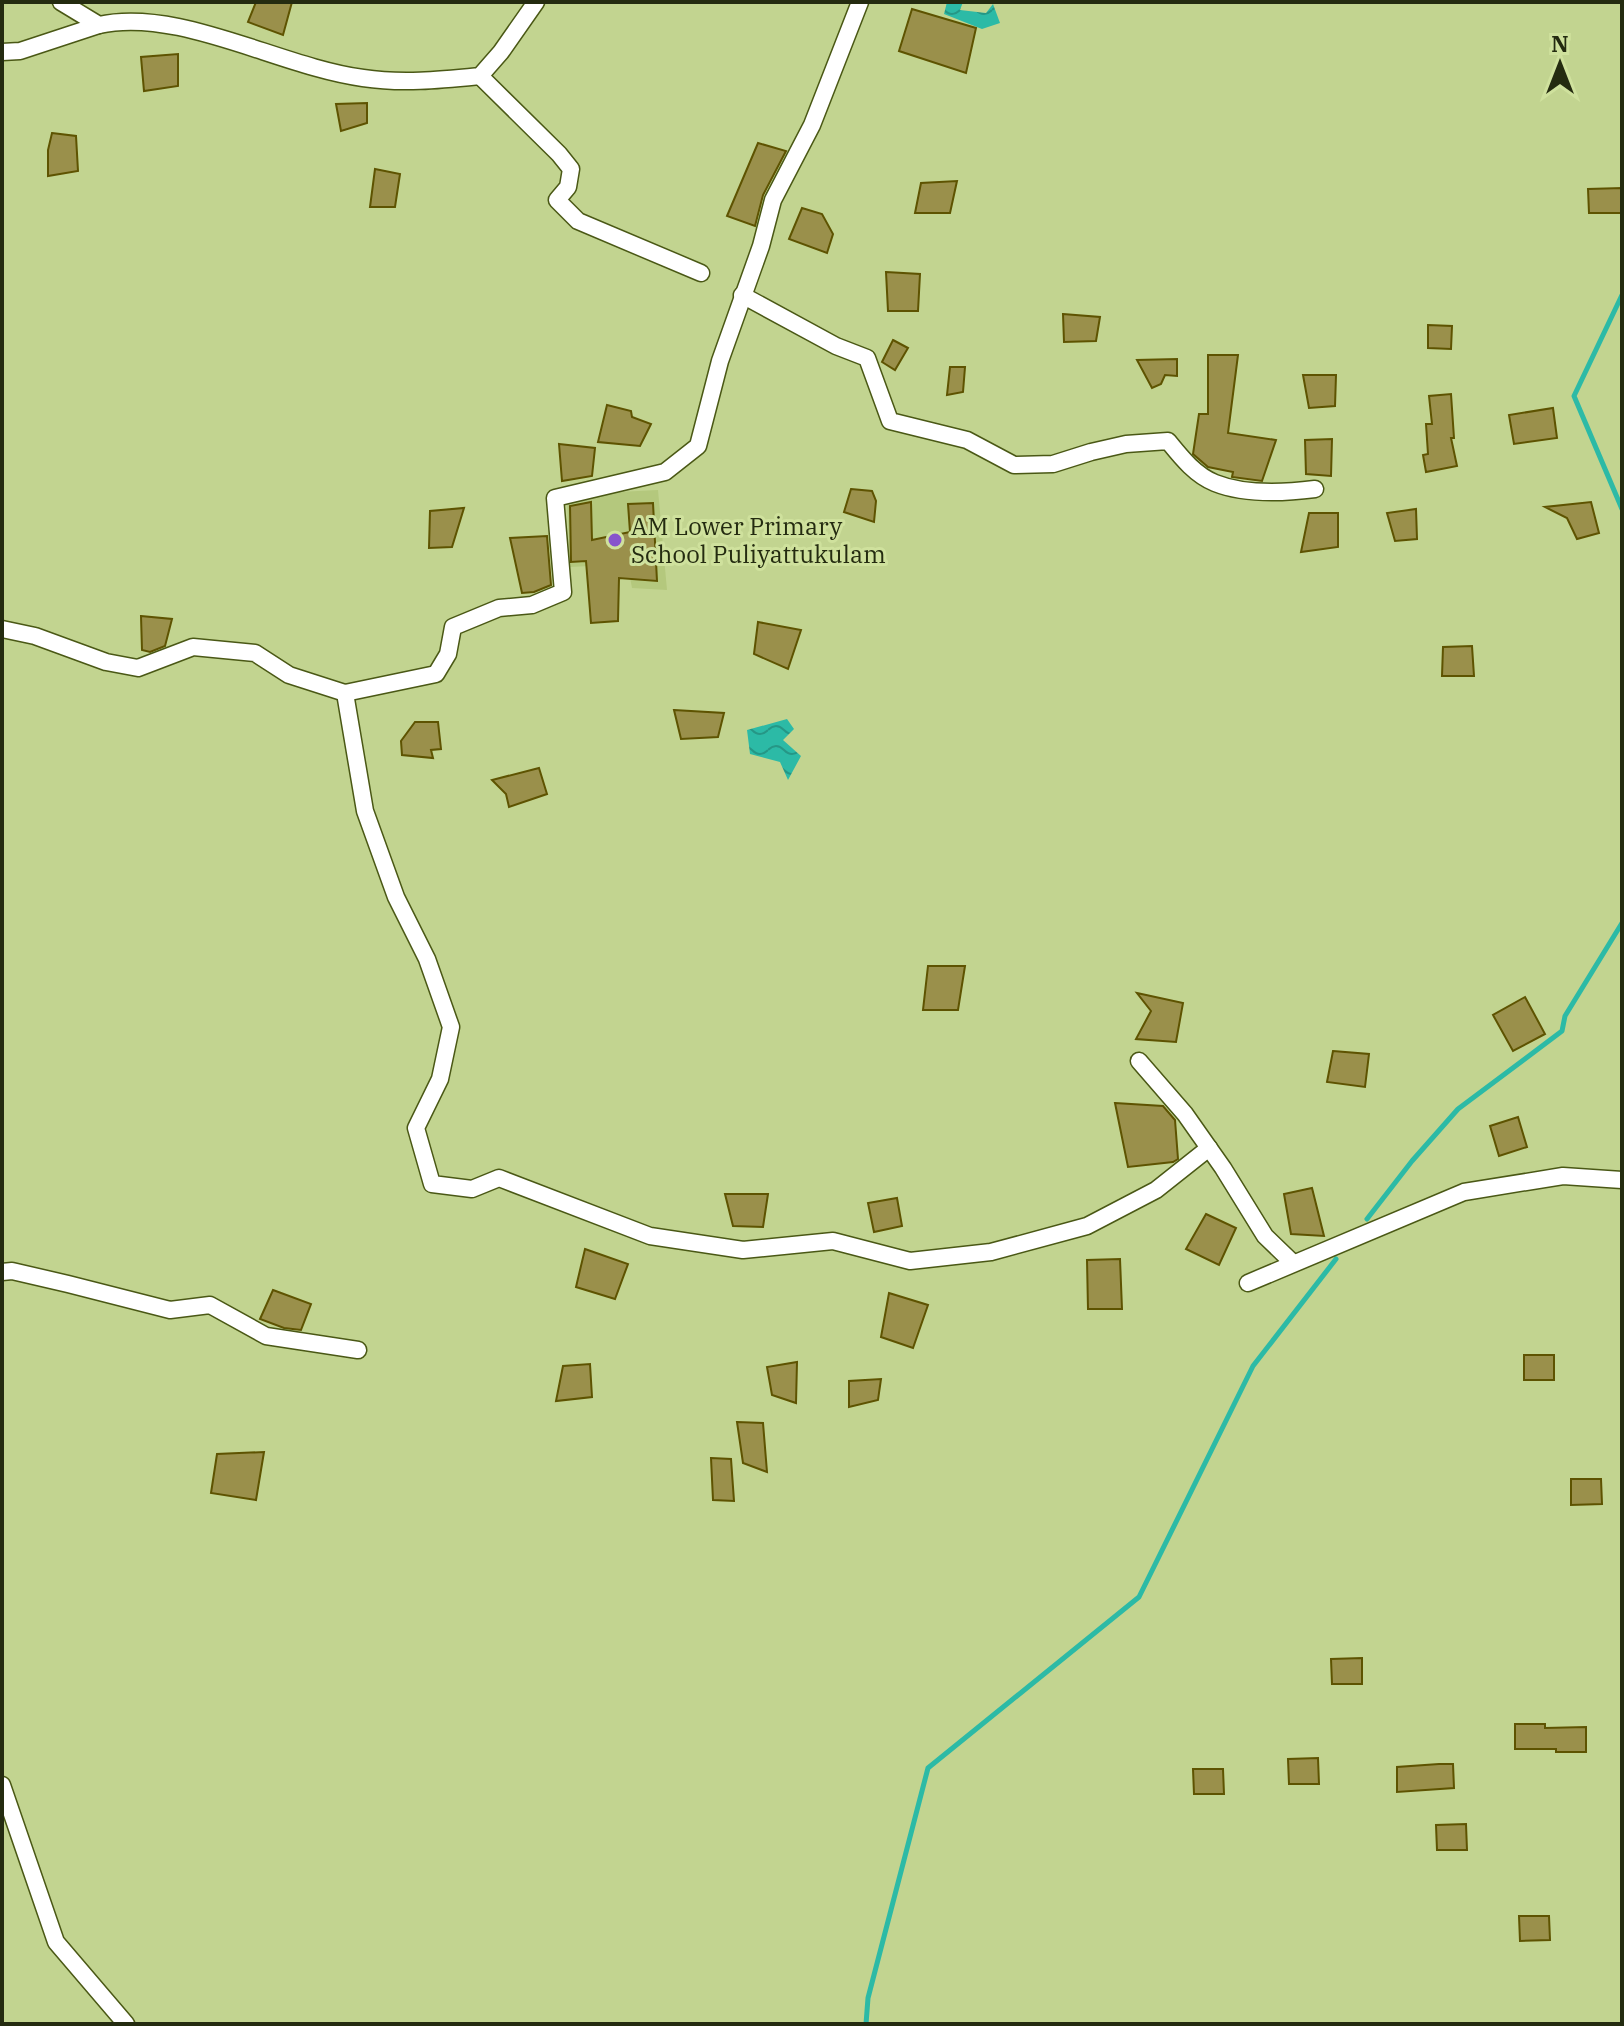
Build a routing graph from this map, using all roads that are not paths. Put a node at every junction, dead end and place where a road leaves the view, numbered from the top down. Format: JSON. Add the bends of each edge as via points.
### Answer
{"nodes":[{"id":1,"x":61,"y":2,"type":"edge"},
{"id":2,"x":536,"y":2,"type":"edge"},
{"id":3,"x":860,"y":2,"type":"edge"},
{"id":4,"x":99,"y":25,"type":"junction"},
{"id":5,"x":2,"y":52,"type":"edge"},
{"id":6,"x":480,"y":76,"type":"junction"},
{"id":7,"x":701,"y":273,"type":"dead end"},
{"id":8,"x":742,"y":295,"type":"junction"},
{"id":9,"x":1315,"y":489,"type":"dead end"},
{"id":10,"x":2,"y":629,"type":"edge"},
{"id":11,"x":345,"y":693,"type":"junction"},
{"id":12,"x":1139,"y":1061,"type":"dead end"},
{"id":13,"x":1209,"y":1148,"type":"junction"},
{"id":14,"x":1622,"y":1180,"type":"edge"},
{"id":15,"x":1293,"y":1263,"type":"junction"},
{"id":16,"x":2,"y":1272,"type":"edge"},
{"id":17,"x":1248,"y":1283,"type":"dead end"},
{"id":18,"x":358,"y":1350,"type":"dead end"},
{"id":19,"x":2,"y":1785,"type":"edge"},
{"id":20,"x":126,"y":2024,"type":"edge"}],
"edges":[{"from":1,"to":4,"type":"street"},
{"from":2,"to":6,"type":"street"},
{"from":3,"to":8,"type":"street","via":[[812,125],[773,200]]},
{"from":4,"to":5,"type":"street"},
{"from":4,"to":6,"type":"street","via":[[151,20],[362,78],[423,82]]},
{"from":6,"to":7,"type":"street","via":[[571,169],[568,187],[557,200],[578,221]]},
{"from":8,"to":9,"type":"street","via":[[867,358],[890,421],[967,440],[1014,465],[1053,464],[1126,444],[1168,441],[1186,464],[1214,483],[1257,492]]},
{"from":8,"to":11,"type":"street","via":[[698,446],[665,472],[555,498],[563,592],[532,605],[499,608],[453,627],[448,654],[436,674]]},
{"from":10,"to":11,"type":"street","via":[[138,668],[193,647],[255,653],[289,675]]},
{"from":11,"to":13,"type":"street","via":[[365,811],[451,1027],[440,1079],[416,1128],[432,1184],[472,1189],[499,1178],[650,1236],[743,1250],[833,1241],[910,1261],[991,1252],[1087,1226],[1156,1190]]},
{"from":12,"to":13,"type":"street"},
{"from":13,"to":15,"type":"street","via":[[1265,1236]]},
{"from":14,"to":15,"type":"street","via":[[1563,1176],[1464,1192]]},
{"from":15,"to":17,"type":"street"},
{"from":16,"to":18,"type":"street","via":[[170,1310],[210,1305],[266,1336]]},
{"from":19,"to":20,"type":"street","via":[[56,1942]]}]}
